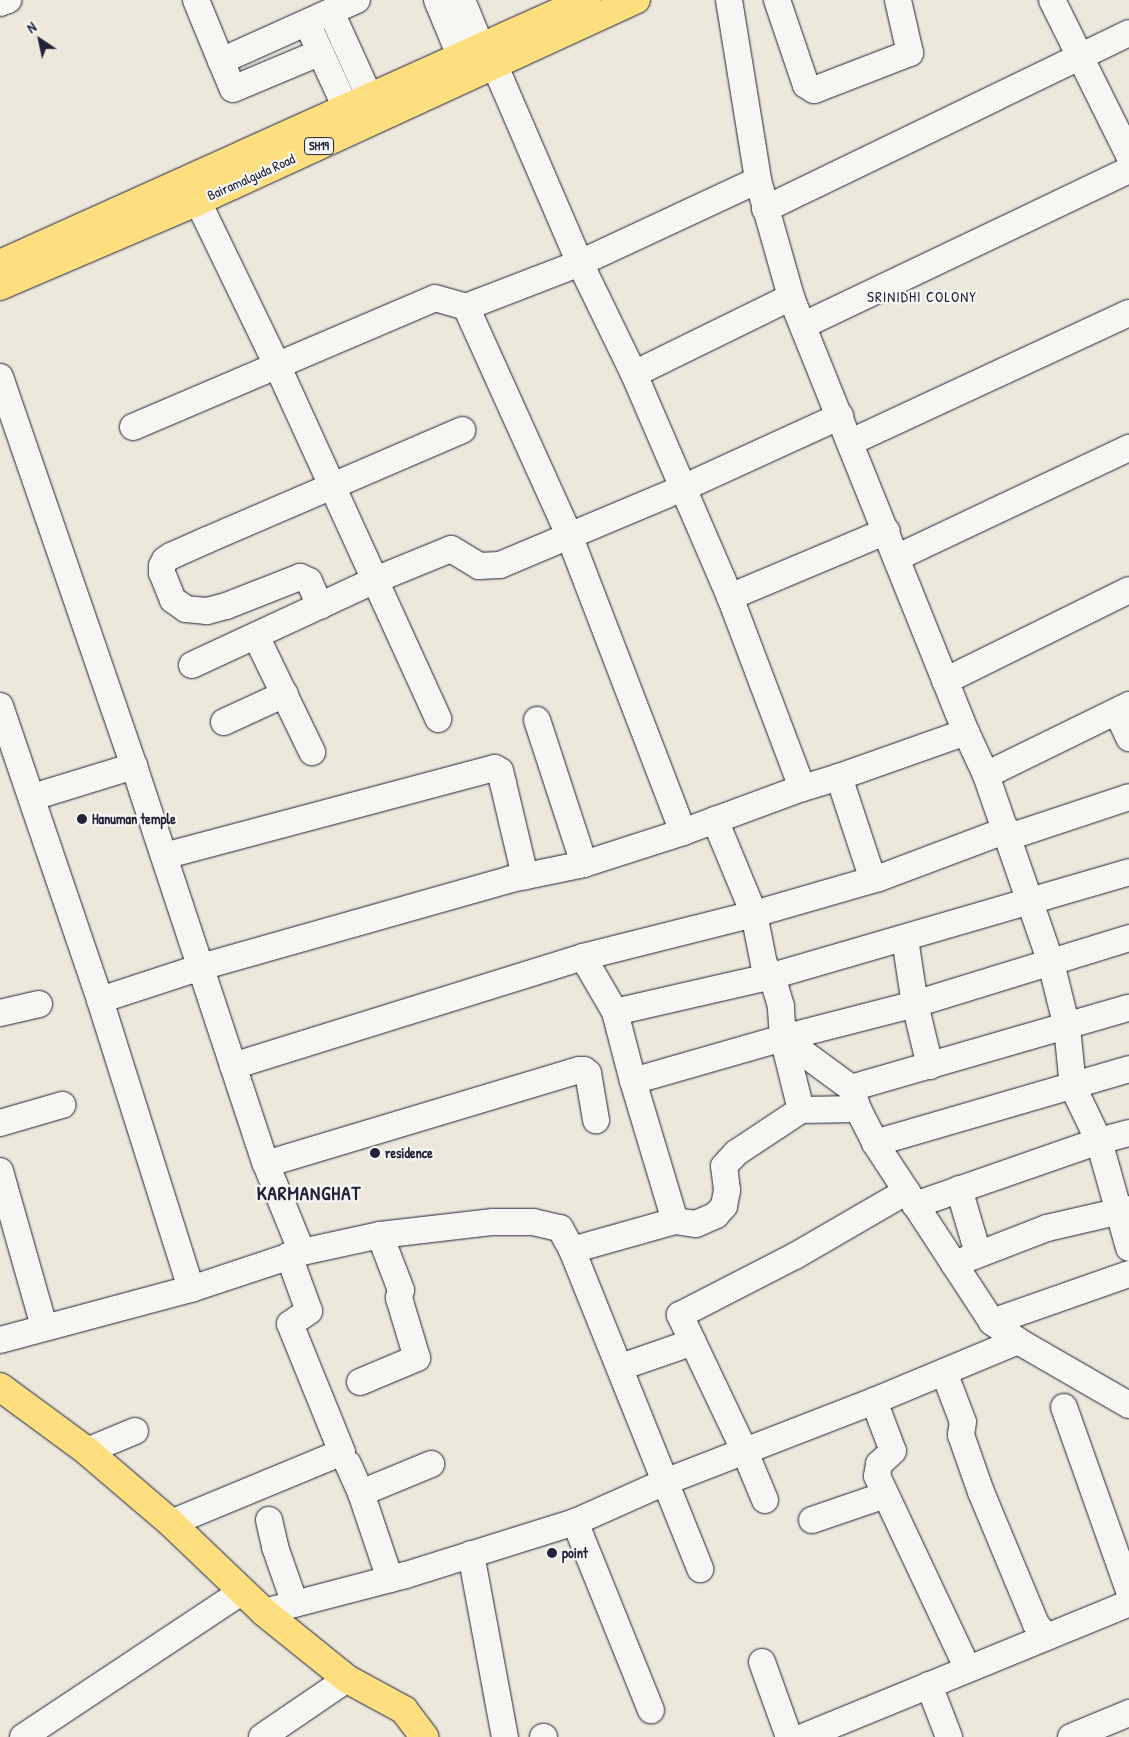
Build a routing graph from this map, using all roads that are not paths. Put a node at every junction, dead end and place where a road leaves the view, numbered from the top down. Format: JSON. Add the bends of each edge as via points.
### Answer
{"nodes":[{"id":1,"x":8,"y":0,"type":"edge"},
{"id":2,"x":196,"y":0,"type":"edge"},
{"id":3,"x":357,"y":0,"type":"edge"},
{"id":4,"x":436,"y":0,"type":"edge"},
{"id":5,"x":462,"y":0,"type":"edge"},
{"id":6,"x":586,"y":0,"type":"edge"},
{"id":7,"x":636,"y":0,"type":"edge"},
{"id":8,"x":729,"y":0,"type":"edge"},
{"id":9,"x":777,"y":0,"type":"edge"},
{"id":10,"x":898,"y":0,"type":"edge"},
{"id":11,"x":1052,"y":0,"type":"edge"},
{"id":12,"x":0,"y":3,"type":"edge"},
{"id":13,"x":330,"y":12,"type":"junction"},
{"id":14,"x":307,"y":23,"type":"junction"},
{"id":15,"x":1129,"y":33,"type":"edge"},
{"id":16,"x":321,"y":52,"type":"junction"},
{"id":17,"x":1080,"y":57,"type":"junction"},
{"id":18,"x":480,"y":58,"type":"junction"},
{"id":19,"x":221,"y":61,"type":"junction"},
{"id":20,"x":370,"y":98,"type":"junction"},
{"id":21,"x":346,"y":108,"type":"junction"},
{"id":22,"x":1129,"y":154,"type":"edge"},
{"id":23,"x":1129,"y":170,"type":"edge"},
{"id":24,"x":758,"y":180,"type":"junction"},
{"id":25,"x":193,"y":190,"type":"junction"},
{"id":26,"x":765,"y":209,"type":"junction"},
{"id":27,"x":580,"y":263,"type":"junction"},
{"id":28,"x":0,"y":264,"type":"edge"},
{"id":29,"x":0,"y":286,"type":"edge"},
{"id":30,"x":791,"y":297,"type":"junction"},
{"id":31,"x":466,"y":307,"type":"junction"},
{"id":32,"x":1129,"y":313,"type":"edge"},
{"id":33,"x":804,"y":325,"type":"junction"},
{"id":34,"x":277,"y":365,"type":"junction"},
{"id":35,"x":634,"y":374,"type":"junction"},
{"id":36,"x":0,"y":377,"type":"edge"},
{"id":37,"x":840,"y":416,"type":"junction"},
{"id":38,"x":133,"y":427,"type":"dead end"},
{"id":39,"x":462,"y":430,"type":"dead end"},
{"id":40,"x":851,"y":442,"type":"junction"},
{"id":41,"x":1129,"y":448,"type":"edge"},
{"id":42,"x":332,"y":484,"type":"junction"},
{"id":43,"x":683,"y":488,"type":"junction"},
{"id":44,"x":886,"y":531,"type":"junction"},
{"id":45,"x":570,"y":537,"type":"junction"},
{"id":46,"x":896,"y":558,"type":"junction"},
{"id":47,"x":375,"y":580,"type":"junction"},
{"id":48,"x":1129,"y":590,"type":"edge"},
{"id":49,"x":730,"y":597,"type":"junction"},
{"id":50,"x":320,"y":606,"type":"junction"},
{"id":51,"x":256,"y":636,"type":"junction"},
{"id":52,"x":192,"y":665,"type":"dead end"},
{"id":53,"x":945,"y":681,"type":"junction"},
{"id":54,"x":285,"y":694,"type":"junction"},
{"id":55,"x":0,"y":706,"type":"edge"},
{"id":56,"x":1123,"y":708,"type":"edge"},
{"id":57,"x":438,"y":719,"type":"dead end"},
{"id":58,"x":537,"y":720,"type":"dead end"},
{"id":59,"x":224,"y":722,"type":"dead end"},
{"id":60,"x":966,"y":732,"type":"junction"},
{"id":61,"x":1129,"y":738,"type":"edge"},
{"id":62,"x":312,"y":752,"type":"dead end"},
{"id":63,"x":134,"y":766,"type":"junction"},
{"id":64,"x":986,"y":775,"type":"junction"},
{"id":65,"x":839,"y":777,"type":"junction"},
{"id":66,"x":802,"y":788,"type":"junction"},
{"id":67,"x":33,"y":797,"type":"junction"},
{"id":68,"x":1129,"y":797,"type":"edge"},
{"id":69,"x":715,"y":820,"type":"junction"},
{"id":70,"x":684,"y":832,"type":"junction"},
{"id":71,"x":1008,"y":834,"type":"junction"},
{"id":72,"x":164,"y":856,"type":"junction"},
{"id":73,"x":584,"y":864,"type":"junction"},
{"id":74,"x":1129,"y":872,"type":"edge"},
{"id":75,"x":525,"y":876,"type":"junction"},
{"id":76,"x":873,"y":880,"type":"junction"},
{"id":77,"x":1031,"y":902,"type":"junction"},
{"id":78,"x":754,"y":914,"type":"junction"},
{"id":79,"x":1129,"y":938,"type":"edge"},
{"id":80,"x":905,"y":939,"type":"junction"},
{"id":81,"x":583,"y":957,"type":"junction"},
{"id":82,"x":1051,"y":963,"type":"junction"},
{"id":83,"x":200,"y":966,"type":"junction"},
{"id":84,"x":772,"y":976,"type":"junction"},
{"id":85,"x":100,"y":1000,"type":"junction"},
{"id":86,"x":39,"y":1004,"type":"dead end"},
{"id":87,"x":914,"y":1004,"type":"junction"},
{"id":88,"x":1129,"y":1008,"type":"edge"},
{"id":89,"x":614,"y":1012,"type":"junction"},
{"id":90,"x":0,"y":1013,"type":"edge"},
{"id":91,"x":1067,"y":1027,"type":"junction"},
{"id":92,"x":783,"y":1038,"type":"junction"},
{"id":93,"x":233,"y":1066,"type":"junction"},
{"id":94,"x":930,"y":1066,"type":"junction"},
{"id":95,"x":1129,"y":1069,"type":"edge"},
{"id":96,"x":633,"y":1081,"type":"junction"},
{"id":97,"x":1073,"y":1087,"type":"junction"},
{"id":98,"x":854,"y":1098,"type":"junction"},
{"id":99,"x":62,"y":1105,"type":"dead end"},
{"id":100,"x":801,"y":1110,"type":"junction"},
{"id":101,"x":596,"y":1120,"type":"dead end"},
{"id":102,"x":0,"y":1123,"type":"edge"},
{"id":103,"x":1129,"y":1133,"type":"edge"},
{"id":104,"x":1099,"y":1140,"type":"junction"},
{"id":105,"x":875,"y":1143,"type":"junction"},
{"id":106,"x":266,"y":1164,"type":"junction"},
{"id":107,"x":0,"y":1171,"type":"edge"},
{"id":108,"x":959,"y":1189,"type":"junction"},
{"id":109,"x":911,"y":1198,"type":"junction"},
{"id":110,"x":1124,"y":1210,"type":"edge"},
{"id":111,"x":6,"y":1220,"type":"edge"},
{"id":112,"x":675,"y":1221,"type":"junction"},
{"id":113,"x":380,"y":1235,"type":"junction"},
{"id":114,"x":1129,"y":1248,"type":"edge"},
{"id":115,"x":572,"y":1250,"type":"junction"},
{"id":116,"x":978,"y":1253,"type":"junction"},
{"id":117,"x":296,"y":1254,"type":"junction"},
{"id":118,"x":954,"y":1264,"type":"junction"},
{"id":119,"x":1129,"y":1274,"type":"edge"},
{"id":120,"x":191,"y":1289,"type":"junction"},
{"id":121,"x":992,"y":1322,"type":"junction"},
{"id":122,"x":44,"y":1327,"type":"junction"},
{"id":123,"x":0,"y":1340,"type":"edge"},
{"id":124,"x":1018,"y":1341,"type":"junction"},
{"id":125,"x":693,"y":1342,"type":"junction"},
{"id":126,"x":621,"y":1367,"type":"junction"},
{"id":127,"x":944,"y":1372,"type":"junction"},
{"id":128,"x":360,"y":1382,"type":"dead end"},
{"id":129,"x":0,"y":1387,"type":"edge"},
{"id":130,"x":874,"y":1401,"type":"junction"},
{"id":131,"x":1129,"y":1405,"type":"edge"},
{"id":132,"x":1064,"y":1407,"type":"dead end"},
{"id":133,"x":135,"y":1431,"type":"dead end"},
{"id":134,"x":87,"y":1451,"type":"junction"},
{"id":135,"x":745,"y":1452,"type":"junction"},
{"id":136,"x":348,"y":1464,"type":"dead end"},
{"id":137,"x":431,"y":1464,"type":"dead end"},
{"id":138,"x":665,"y":1482,"type":"junction"},
{"id":139,"x":361,"y":1493,"type":"junction"},
{"id":140,"x":885,"y":1495,"type":"junction"},
{"id":141,"x":765,"y":1500,"type":"dead end"},
{"id":142,"x":269,"y":1520,"type":"dead end"},
{"id":143,"x":812,"y":1520,"type":"dead end"},
{"id":144,"x":575,"y":1522,"type":"junction"},
{"id":145,"x":171,"y":1524,"type":"junction"},
{"id":146,"x":471,"y":1554,"type":"junction"},
{"id":147,"x":700,"y":1569,"type":"dead end"},
{"id":148,"x":390,"y":1579,"type":"junction"},
{"id":149,"x":241,"y":1592,"type":"junction"},
{"id":150,"x":1129,"y":1592,"type":"edge"},
{"id":151,"x":1129,"y":1603,"type":"edge"},
{"id":152,"x":295,"y":1604,"type":"junction"},
{"id":153,"x":264,"y":1612,"type":"junction"},
{"id":154,"x":1047,"y":1637,"type":"junction"},
{"id":155,"x":762,"y":1662,"type":"dead end"},
{"id":156,"x":968,"y":1669,"type":"junction"},
{"id":157,"x":347,"y":1679,"type":"junction"},
{"id":158,"x":929,"y":1685,"type":"junction"},
{"id":159,"x":651,"y":1710,"type":"dead end"},
{"id":160,"x":1129,"y":1714,"type":"edge"},
{"id":161,"x":836,"y":1731,"type":"edge"},
{"id":162,"x":23,"y":1737,"type":"edge"},
{"id":163,"x":262,"y":1737,"type":"edge"},
{"id":164,"x":424,"y":1737,"type":"edge"},
{"id":165,"x":505,"y":1737,"type":"edge"},
{"id":166,"x":789,"y":1737,"type":"edge"},
{"id":167,"x":803,"y":1737,"type":"edge"},
{"id":168,"x":949,"y":1737,"type":"edge"},
{"id":169,"x":1071,"y":1737,"type":"edge"}],
"edges":[{"from":1,"to":12,"type":"street"},
{"from":2,"to":19,"type":"street"},
{"from":3,"to":13,"type":"street"},
{"from":4,"to":18,"type":"street"},
{"from":5,"to":18,"type":"street"},
{"from":6,"to":18,"type":"main road","name":"Bairamalguda Road","number":"SH19"},
{"from":7,"to":18,"type":"main road","name":"Bairamalguda Road","number":"SH19"},
{"from":8,"to":24,"type":"street"},
{"from":9,"to":10,"type":"street","via":[[806,84],[814,90],[910,53]]},
{"from":11,"to":17,"type":"street"},
{"from":13,"to":14,"type":"street"},
{"from":13,"to":20,"type":"street"},
{"from":14,"to":16,"type":"street"},
{"from":14,"to":19,"type":"street"},
{"from":15,"to":17,"type":"street"},
{"from":16,"to":19,"type":"street","via":[[234,89]]},
{"from":16,"to":21,"type":"street"},
{"from":17,"to":22,"type":"street"},
{"from":17,"to":26,"type":"street"},
{"from":18,"to":20,"type":"main road","name":"Bairamalguda Road","number":"SH19"},
{"from":18,"to":25,"type":"main road","name":"Bairamalguda Road","number":"SH19"},
{"from":18,"to":27,"type":"street"},
{"from":20,"to":21,"type":"main road","name":"Bairamalguda Road","number":"SH19"},
{"from":21,"to":25,"type":"main road","name":"Bairamalguda Road","number":"SH19"},
{"from":23,"to":33,"type":"street"},
{"from":24,"to":26,"type":"street"},
{"from":24,"to":27,"type":"street"},
{"from":25,"to":28,"type":"main road","name":"Bairamalguda Road","number":"SH19"},
{"from":25,"to":29,"type":"main road","name":"Bairamalguda Road","number":"SH19"},
{"from":25,"to":34,"type":"street"},
{"from":26,"to":30,"type":"street"},
{"from":27,"to":31,"type":"street"},
{"from":27,"to":35,"type":"street"},
{"from":30,"to":33,"type":"street"},
{"from":30,"to":35,"type":"street"},
{"from":31,"to":34,"type":"street","via":[[435,298]]},
{"from":31,"to":45,"type":"street"},
{"from":32,"to":40,"type":"street"},
{"from":33,"to":37,"type":"street"},
{"from":34,"to":38,"type":"street"},
{"from":34,"to":42,"type":"street"},
{"from":35,"to":43,"type":"street"},
{"from":36,"to":63,"type":"street"},
{"from":37,"to":40,"type":"street"},
{"from":37,"to":43,"type":"street"},
{"from":39,"to":42,"type":"street"},
{"from":40,"to":44,"type":"street"},
{"from":41,"to":46,"type":"street"},
{"from":42,"to":47,"type":"street"},
{"from":42,"to":50,"type":"street","via":[[171,556],[162,566],[173,600],[186,609],[207,611],[226,606],[300,577],[309,581]]},
{"from":43,"to":45,"type":"street"},
{"from":43,"to":49,"type":"street"},
{"from":44,"to":46,"type":"street"},
{"from":44,"to":49,"type":"street"},
{"from":45,"to":47,"type":"street","via":[[500,565],[479,566],[451,549]]},
{"from":45,"to":70,"type":"street"},
{"from":46,"to":53,"type":"street"},
{"from":47,"to":50,"type":"street"},
{"from":47,"to":57,"type":"street"},
{"from":48,"to":53,"type":"street"},
{"from":49,"to":66,"type":"street"},
{"from":50,"to":51,"type":"street"},
{"from":51,"to":52,"type":"street"},
{"from":51,"to":54,"type":"street"},
{"from":53,"to":60,"type":"street"},
{"from":54,"to":59,"type":"street"},
{"from":54,"to":62,"type":"street"},
{"from":55,"to":67,"type":"street"},
{"from":56,"to":61,"type":"street"},
{"from":56,"to":64,"type":"street"},
{"from":58,"to":73,"type":"street"},
{"from":60,"to":64,"type":"street"},
{"from":60,"to":65,"type":"street"},
{"from":63,"to":67,"type":"street"},
{"from":63,"to":72,"type":"street"},
{"from":64,"to":71,"type":"street"},
{"from":65,"to":66,"type":"street"},
{"from":65,"to":76,"type":"street"},
{"from":66,"to":69,"type":"street"},
{"from":67,"to":85,"type":"street"},
{"from":68,"to":71,"type":"street"},
{"from":69,"to":70,"type":"street"},
{"from":69,"to":78,"type":"street"},
{"from":70,"to":73,"type":"street"},
{"from":71,"to":76,"type":"street"},
{"from":71,"to":77,"type":"street"},
{"from":72,"to":75,"type":"street","via":[[495,768],[500,771],[504,782]]},
{"from":72,"to":83,"type":"street"},
{"from":73,"to":75,"type":"street"},
{"from":74,"to":77,"type":"street"},
{"from":75,"to":83,"type":"street"},
{"from":76,"to":78,"type":"street"},
{"from":77,"to":80,"type":"street"},
{"from":77,"to":82,"type":"street"},
{"from":78,"to":81,"type":"street"},
{"from":78,"to":84,"type":"street","via":[[764,964]]},
{"from":79,"to":82,"type":"street"},
{"from":80,"to":84,"type":"street"},
{"from":80,"to":87,"type":"street"},
{"from":81,"to":89,"type":"street"},
{"from":81,"to":93,"type":"street"},
{"from":82,"to":87,"type":"street"},
{"from":82,"to":91,"type":"street"},
{"from":83,"to":85,"type":"street"},
{"from":83,"to":93,"type":"street"},
{"from":84,"to":89,"type":"street"},
{"from":84,"to":92,"type":"street","via":[[781,1006]]},
{"from":85,"to":120,"type":"street"},
{"from":86,"to":90,"type":"street"},
{"from":87,"to":92,"type":"street"},
{"from":87,"to":94,"type":"street"},
{"from":88,"to":91,"type":"street"},
{"from":89,"to":96,"type":"street"},
{"from":91,"to":94,"type":"street"},
{"from":91,"to":97,"type":"street"},
{"from":92,"to":96,"type":"street"},
{"from":92,"to":98,"type":"street"},
{"from":92,"to":100,"type":"street"},
{"from":93,"to":106,"type":"street"},
{"from":94,"to":98,"type":"street"},
{"from":95,"to":97,"type":"street"},
{"from":96,"to":112,"type":"street"},
{"from":97,"to":104,"type":"street"},
{"from":97,"to":105,"type":"street"},
{"from":98,"to":100,"type":"street"},
{"from":98,"to":105,"type":"street"},
{"from":99,"to":102,"type":"street"},
{"from":100,"to":112,"type":"street","via":[[727,1160],[724,1166],[727,1190],[724,1206],[716,1215],[696,1224]]},
{"from":101,"to":106,"type":"street","via":[[588,1074],[579,1070]]},
{"from":103,"to":104,"type":"street"},
{"from":104,"to":108,"type":"street"},
{"from":104,"to":110,"type":"street"},
{"from":105,"to":109,"type":"street"},
{"from":106,"to":117,"type":"street"},
{"from":107,"to":111,"type":"street"},
{"from":108,"to":109,"type":"street"},
{"from":108,"to":116,"type":"street"},
{"from":109,"to":118,"type":"street"},
{"from":109,"to":125,"type":"street","via":[[680,1315]]},
{"from":110,"to":114,"type":"street"},
{"from":110,"to":116,"type":"street","via":[[1048,1228]]},
{"from":111,"to":122,"type":"street"},
{"from":112,"to":115,"type":"street"},
{"from":113,"to":115,"type":"street","via":[[493,1222],[533,1222],[560,1228]]},
{"from":113,"to":117,"type":"street"},
{"from":113,"to":128,"type":"street","via":[[401,1290],[399,1298],[416,1358]]},
{"from":115,"to":126,"type":"street"},
{"from":116,"to":118,"type":"street"},
{"from":117,"to":120,"type":"street"},
{"from":117,"to":145,"type":"street","via":[[309,1311],[290,1324],[342,1452]]},
{"from":118,"to":121,"type":"street"},
{"from":119,"to":121,"type":"street"},
{"from":120,"to":122,"type":"street"},
{"from":121,"to":124,"type":"street"},
{"from":122,"to":123,"type":"street"},
{"from":124,"to":127,"type":"street"},
{"from":124,"to":131,"type":"street"},
{"from":125,"to":126,"type":"street"},
{"from":125,"to":135,"type":"street"},
{"from":126,"to":138,"type":"street"},
{"from":127,"to":130,"type":"street"},
{"from":127,"to":154,"type":"street","via":[[963,1422],[961,1436],[985,1500],[1036,1624]]},
{"from":129,"to":134,"type":"main road"},
{"from":130,"to":135,"type":"street"},
{"from":130,"to":140,"type":"street","via":[[892,1447],[891,1455],[879,1464],[876,1471]]},
{"from":132,"to":150,"type":"street"},
{"from":133,"to":134,"type":"street"},
{"from":134,"to":145,"type":"main road"},
{"from":135,"to":138,"type":"street"},
{"from":135,"to":141,"type":"street"},
{"from":136,"to":139,"type":"street"},
{"from":137,"to":139,"type":"street"},
{"from":138,"to":144,"type":"street"},
{"from":138,"to":147,"type":"street"},
{"from":139,"to":148,"type":"street"},
{"from":140,"to":143,"type":"street"},
{"from":140,"to":156,"type":"street"},
{"from":142,"to":152,"type":"street"},
{"from":144,"to":146,"type":"street"},
{"from":144,"to":159,"type":"street"},
{"from":145,"to":149,"type":"main road"},
{"from":146,"to":148,"type":"street"},
{"from":146,"to":165,"type":"street"},
{"from":148,"to":152,"type":"street"},
{"from":149,"to":153,"type":"main road"},
{"from":149,"to":162,"type":"street"},
{"from":151,"to":154,"type":"street"},
{"from":152,"to":153,"type":"street"},
{"from":153,"to":157,"type":"main road"},
{"from":154,"to":156,"type":"street"},
{"from":155,"to":166,"type":"street"},
{"from":156,"to":158,"type":"street"},
{"from":157,"to":163,"type":"street"},
{"from":157,"to":164,"type":"main road","via":[[404,1710]]},
{"from":158,"to":161,"type":"street"},
{"from":158,"to":168,"type":"street"},
{"from":160,"to":169,"type":"street"},
{"from":161,"to":167,"type":"street"}]}
